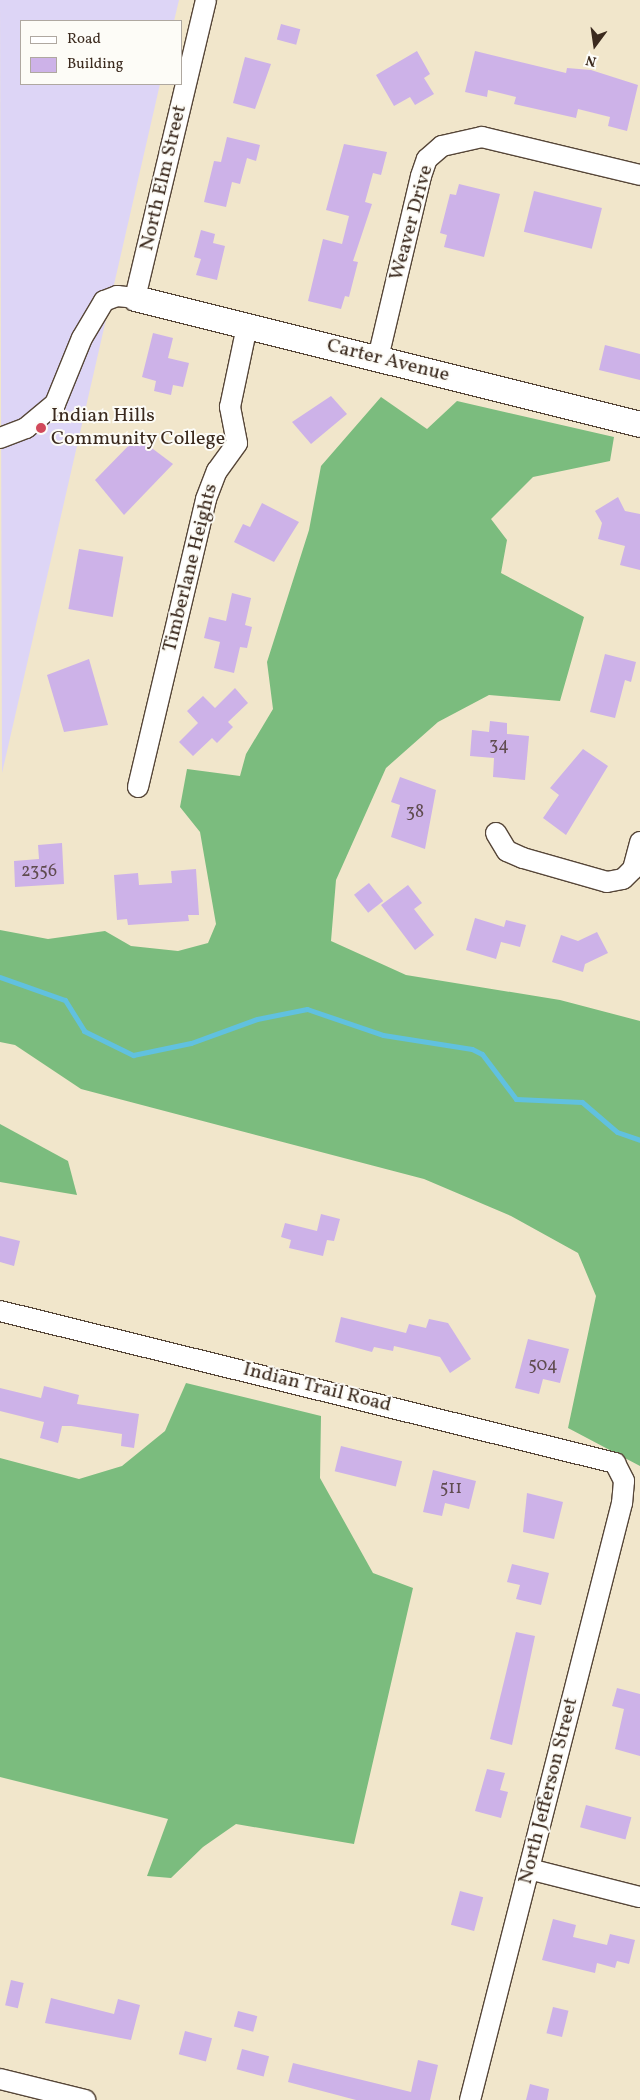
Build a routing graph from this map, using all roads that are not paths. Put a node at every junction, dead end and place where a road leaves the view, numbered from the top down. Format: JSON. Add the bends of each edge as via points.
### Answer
{"nodes":[{"id":1,"x":206,"y":0,"type":"edge"},
{"id":2,"x":640,"y":175,"type":"edge"},
{"id":3,"x":136,"y":298,"type":"junction"},
{"id":4,"x":247,"y":326,"type":"junction"},
{"id":5,"x":378,"y":358,"type":"junction"},
{"id":6,"x":640,"y":424,"type":"edge"},
{"id":7,"x":0,"y":438,"type":"edge"},
{"id":8,"x":138,"y":787,"type":"dead end"},
{"id":9,"x":496,"y":833,"type":"dead end"},
{"id":10,"x":640,"y":842,"type":"edge"},
{"id":11,"x":0,"y":1311,"type":"edge"},
{"id":12,"x":624,"y":1481,"type":"joint"},
{"id":13,"x":529,"y":1869,"type":"junction"},
{"id":14,"x":640,"y":1897,"type":"edge"},
{"id":15,"x":0,"y":2079,"type":"edge"},
{"id":16,"x":85,"y":2100,"type":"edge"},
{"id":17,"x":470,"y":2100,"type":"edge"}],
"edges":[{"from":1,"to":3,"type":"street","name":"North Elm Street"},
{"from":2,"to":5,"type":"street","name":"Weaver Drive","via":[[482,137],[442,146],[427,159],[421,176]]},
{"from":3,"to":4,"type":"street","name":"Carter Avenue"},
{"from":3,"to":7,"type":"street","via":[[117,296],[104,301],[82,338],[55,404],[26,428]]},
{"from":4,"to":5,"type":"street","name":"Carter Avenue"},
{"from":4,"to":8,"type":"street","name":"Timberlane Heights","via":[[231,399],[237,443],[216,471],[206,499]]},
{"from":5,"to":6,"type":"street","name":"Carter Avenue"},
{"from":9,"to":10,"type":"street","via":[[507,851],[607,882],[623,879],[633,869]]},
{"from":11,"to":12,"type":"street","name":"Indian Trail Road","via":[[585,1454],[615,1463]]},
{"from":12,"to":13,"type":"street","name":"North Jefferson Street","via":[[622,1503]]},
{"from":13,"to":14,"type":"street"},
{"from":13,"to":17,"type":"street","name":"North Jefferson Street"},
{"from":15,"to":16,"type":"street"}]}
